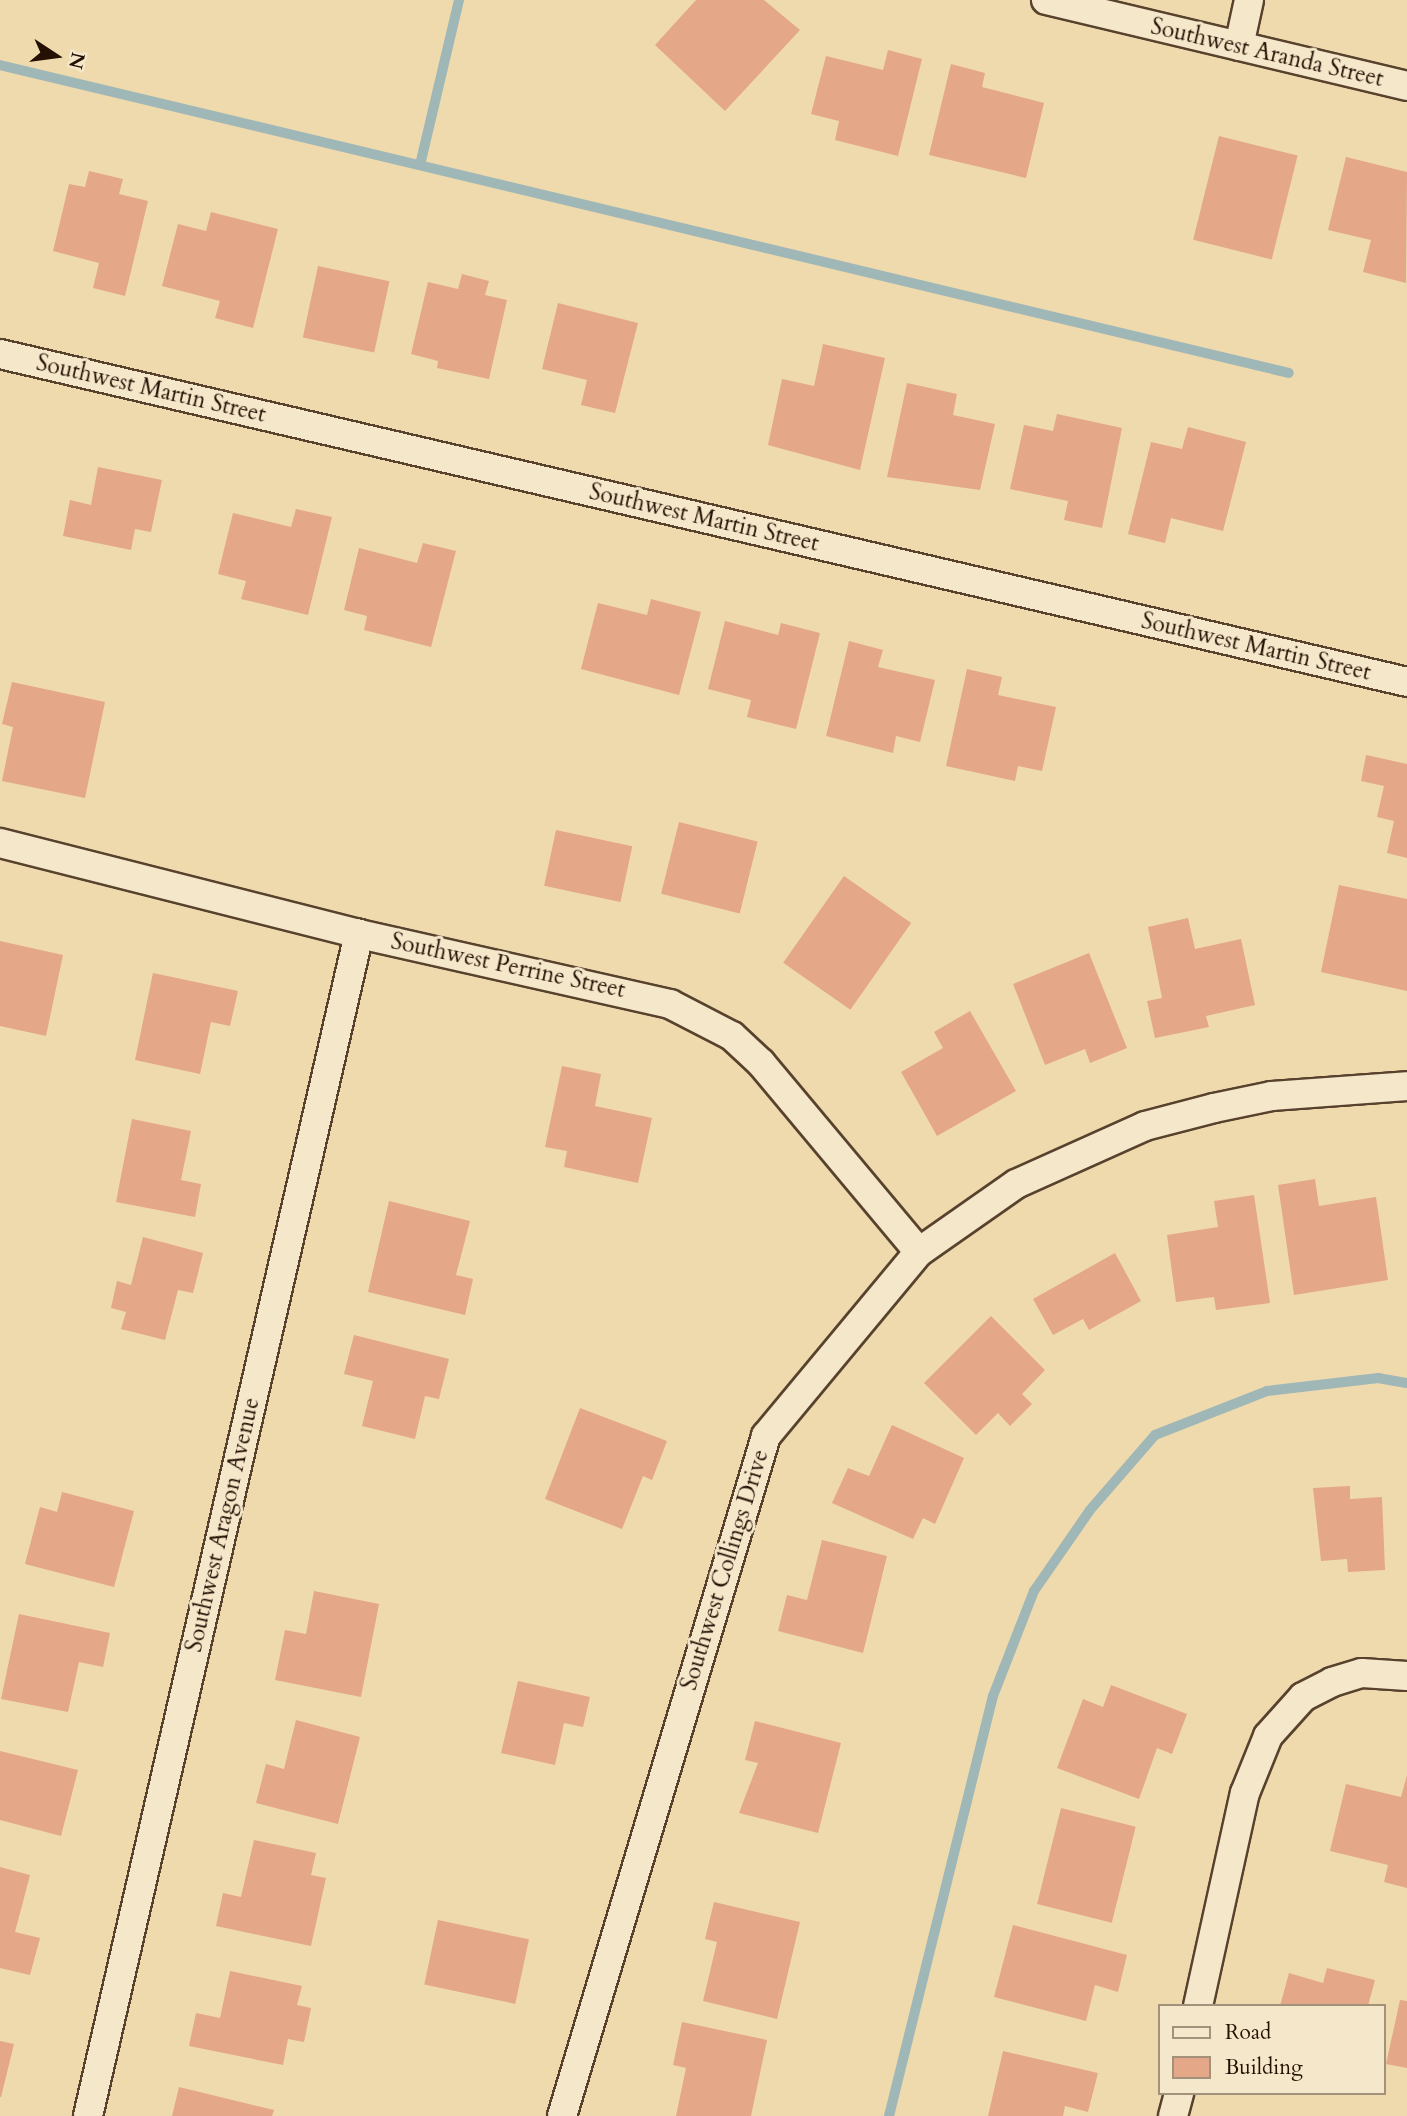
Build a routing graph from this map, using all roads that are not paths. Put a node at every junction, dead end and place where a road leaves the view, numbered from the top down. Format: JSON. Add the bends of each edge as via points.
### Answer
{"nodes":[{"id":1,"x":1046,"y":0,"type":"edge"},
{"id":2,"x":1250,"y":0,"type":"edge"},
{"id":3,"x":1239,"y":46,"type":"junction"},
{"id":4,"x":1407,"y":86,"type":"edge"},
{"id":5,"x":0,"y":354,"type":"edge"},
{"id":6,"x":1407,"y":682,"type":"edge"},
{"id":7,"x":0,"y":843,"type":"edge"},
{"id":8,"x":359,"y":934,"type":"junction"},
{"id":9,"x":1407,"y":1086,"type":"edge"},
{"id":10,"x":919,"y":1252,"type":"junction"},
{"id":11,"x":1407,"y":1676,"type":"edge"},
{"id":12,"x":1198,"y":2004,"type":"edge"},
{"id":13,"x":88,"y":2116,"type":"edge"},
{"id":14,"x":562,"y":2116,"type":"edge"}],
"edges":[{"from":1,"to":3,"type":"street","name":"Southwest Aranda Street"},
{"from":2,"to":3,"type":"street"},
{"from":3,"to":4,"type":"street","name":"Southwest Aranda Street"},
{"from":5,"to":6,"type":"street","name":"Southwest Martin Street"},
{"from":7,"to":8,"type":"street","name":"Southwest Perrine Street"},
{"from":8,"to":10,"type":"street","name":"Southwest Perrine Street","via":[[602,985],[706,1020],[761,1063]]},
{"from":8,"to":13,"type":"street","name":"Southwest Aragon Avenue"},
{"from":9,"to":10,"type":"street","name":"Southwest Collings Drive","via":[[1272,1096],[1145,1126],[1016,1184]]},
{"from":10,"to":14,"type":"street","name":"Southwest Collings Drive","via":[[766,1436]]},
{"from":11,"to":12,"type":"street","via":[[1362,1673],[1332,1682],[1303,1697],[1268,1736],[1245,1793]]}]}
